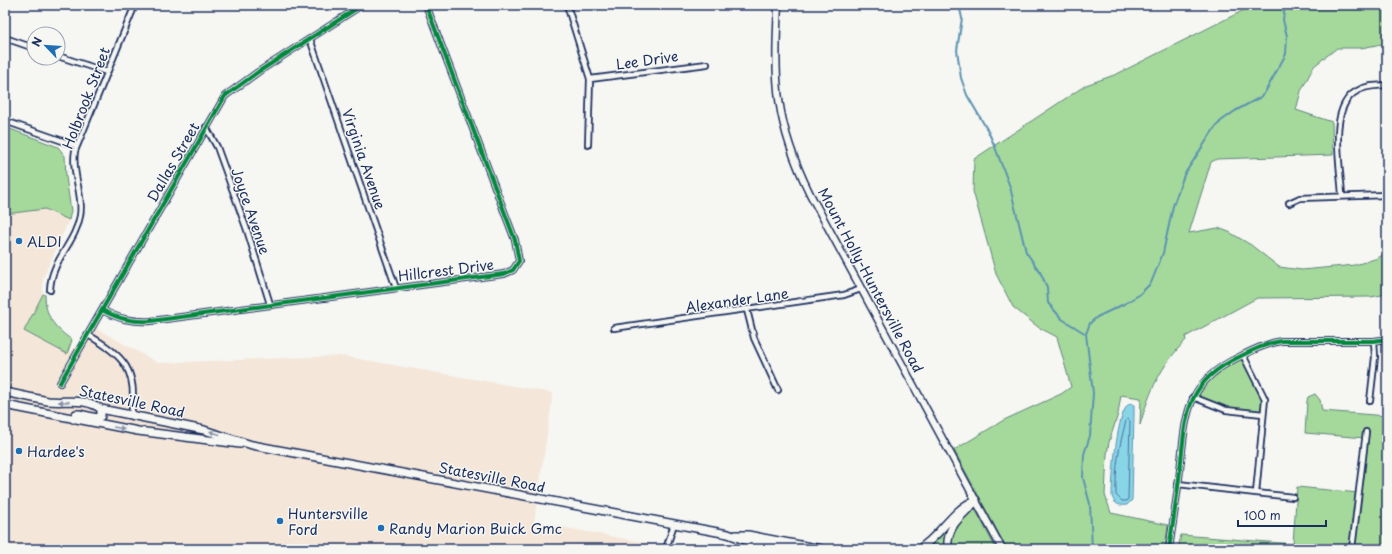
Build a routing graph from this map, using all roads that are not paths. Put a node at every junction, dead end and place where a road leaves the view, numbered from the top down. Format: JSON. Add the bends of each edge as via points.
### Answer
{"nodes":[{"id":1,"x":135,"y":5,"type":"edge"},
{"id":2,"x":362,"y":5,"type":"edge"},
{"id":3,"x":426,"y":5,"type":"edge"},
{"id":4,"x":567,"y":5,"type":"edge"},
{"id":5,"x":778,"y":5,"type":"edge"},
{"id":6,"x":5,"y":38,"type":"edge"},
{"id":7,"x":310,"y":39,"type":"junction"},
{"id":8,"x":26,"y":45,"type":"edge"},
{"id":9,"x":66,"y":59,"type":"edge"},
{"id":10,"x":707,"y":64,"type":"dead end"},
{"id":11,"x":107,"y":72,"type":"junction"},
{"id":12,"x":590,"y":79,"type":"junction"},
{"id":13,"x":1387,"y":85,"type":"edge"},
{"id":14,"x":5,"y":121,"type":"edge"},
{"id":15,"x":206,"y":127,"type":"junction"},
{"id":16,"x":588,"y":145,"type":"dead end"},
{"id":17,"x":77,"y":146,"type":"junction"},
{"id":18,"x":1387,"y":195,"type":"edge"},
{"id":19,"x":1342,"y":196,"type":"junction"},
{"id":20,"x":1289,"y":203,"type":"dead end"},
{"id":21,"x":396,"y":288,"type":"junction"},
{"id":22,"x":861,"y":288,"type":"junction"},
{"id":23,"x":50,"y":290,"type":"dead end"},
{"id":24,"x":270,"y":304,"type":"junction"},
{"id":25,"x":102,"y":310,"type":"junction"},
{"id":26,"x":747,"y":310,"type":"junction"},
{"id":27,"x":614,"y":328,"type":"dead end"},
{"id":28,"x":88,"y":335,"type":"junction"},
{"id":29,"x":1387,"y":339,"type":"edge"},
{"id":30,"x":1374,"y":341,"type":"junction"},
{"id":31,"x":1242,"y":355,"type":"junction"},
{"id":32,"x":60,"y":383,"type":"dead end"},
{"id":33,"x":778,"y":390,"type":"dead end"},
{"id":34,"x":5,"y":392,"type":"edge"},
{"id":35,"x":1193,"y":397,"type":"junction"},
{"id":36,"x":1370,"y":401,"type":"dead end"},
{"id":37,"x":5,"y":405,"type":"edge"},
{"id":38,"x":102,"y":409,"type":"junction"},
{"id":39,"x":1263,"y":414,"type":"junction"},
{"id":40,"x":131,"y":415,"type":"junction"},
{"id":41,"x":73,"y":419,"type":"junction"},
{"id":42,"x":1366,"y":432,"type":"dead end"},
{"id":43,"x":252,"y":445,"type":"junction"},
{"id":44,"x":1178,"y":484,"type":"junction"},
{"id":45,"x":1256,"y":493,"type":"junction"},
{"id":46,"x":1293,"y":498,"type":"dead end"},
{"id":47,"x":976,"y":500,"type":"junction"},
{"id":48,"x":674,"y":524,"type":"junction"},
{"id":49,"x":728,"y":534,"type":"junction"},
{"id":50,"x":666,"y":549,"type":"edge"},
{"id":51,"x":790,"y":549,"type":"edge"},
{"id":52,"x":821,"y":549,"type":"edge"},
{"id":53,"x":919,"y":549,"type":"edge"},
{"id":54,"x":948,"y":549,"type":"edge"},
{"id":55,"x":1002,"y":549,"type":"edge"},
{"id":56,"x":1169,"y":549,"type":"edge"},
{"id":57,"x":1352,"y":549,"type":"edge"}],
"edges":[{"from":1,"to":11,"type":"street","name":"Holbrook Street"},
{"from":2,"to":7,"type":"street","name":"Dallas Street"},
{"from":3,"to":21,"type":"street","name":"Hillcrest Drive","via":[[492,177],[519,261],[513,270],[504,274]]},
{"from":4,"to":12,"type":"street"},
{"from":5,"to":22,"type":"main road","name":"Mount Holly-Huntersville Road","via":[[775,76],[785,134],[810,194]]},
{"from":6,"to":8,"type":"street"},
{"from":7,"to":15,"type":"street","name":"Dallas Street","via":[[231,90],[219,103]]},
{"from":7,"to":21,"type":"street","name":"Virginia Avenue"},
{"from":9,"to":11,"type":"street"},
{"from":10,"to":12,"type":"street","name":"Lee Drive"},
{"from":11,"to":17,"type":"street","name":"Holbrook Street"},
{"from":12,"to":16,"type":"street"},
{"from":13,"to":19,"type":"street","via":[[1365,87],[1344,102],[1338,130]]},
{"from":14,"to":17,"type":"street"},
{"from":15,"to":24,"type":"street","name":"Joyce Avenue","via":[[220,154]]},
{"from":15,"to":25,"type":"street","name":"Dallas Street"},
{"from":17,"to":23,"type":"street","name":"Holbrook Street","via":[[74,165],[80,217],[54,267]]},
{"from":18,"to":19,"type":"street"},
{"from":19,"to":20,"type":"street","via":[[1300,198]]},
{"from":21,"to":24,"type":"street","name":"Hillcrest Drive"},
{"from":22,"to":26,"type":"street","name":"Alexander Lane","via":[[844,295]]},
{"from":22,"to":47,"type":"main road","name":"Mount Holly-Huntersville Road"},
{"from":24,"to":25,"type":"street","name":"Hillcrest Drive","via":[[135,322]]},
{"from":25,"to":28,"type":"street","name":"Dallas Street"},
{"from":26,"to":27,"type":"street","name":"Alexander Lane"},
{"from":26,"to":33,"type":"street","via":[[754,338]]},
{"from":28,"to":32,"type":"street","name":"Dallas Street"},
{"from":28,"to":40,"type":"street","via":[[114,352],[129,371],[134,396]]},
{"from":29,"to":30,"type":"street"},
{"from":30,"to":31,"type":"street","via":[[1281,341],[1267,343]]},
{"from":30,"to":36,"type":"street","via":[[1375,357]]},
{"from":31,"to":35,"type":"street","via":[[1215,371]]},
{"from":31,"to":39,"type":"street","via":[[1264,396]]},
{"from":38,"to":34,"type":"main road","name":"Statesville Road","one_way":true,"via":[[84,402],[57,402]]},
{"from":35,"to":39,"type":"street","via":[[1226,410]]},
{"from":35,"to":44,"type":"street","via":[[1186,415]]},
{"from":37,"to":41,"type":"main road","name":"Statesville Road"},
{"from":38,"to":40,"type":"main road","name":"Statesville Road"},
{"from":38,"to":41,"type":"main road","via":[[101,416],[97,418],[76,414]]},
{"from":39,"to":45,"type":"street"},
{"from":43,"to":40,"type":"main road","name":"Statesville Road","one_way":true,"via":[[204,430]]},
{"from":41,"to":43,"type":"main road","name":"Statesville Road","one_way":true,"via":[[212,442]]},
{"from":42,"to":57,"type":"street"},
{"from":43,"to":48,"type":"main road","name":"Statesville Road"},
{"from":44,"to":45,"type":"street"},
{"from":44,"to":56,"type":"street"},
{"from":45,"to":46,"type":"street"},
{"from":47,"to":53,"type":"main road","via":[[960,509]]},
{"from":47,"to":54,"type":"main road","via":[[953,524],[948,538]]},
{"from":47,"to":55,"type":"main road","name":"Mount Holly-Huntersville Road"},
{"from":48,"to":49,"type":"main road","name":"Statesville Road"},
{"from":48,"to":50,"type":"street"},
{"from":49,"to":51,"type":"main road","name":"Statesville Road","via":[[747,541]]},
{"from":49,"to":52,"type":"main road","name":"Statesville Road","via":[[748,535]]}]}
